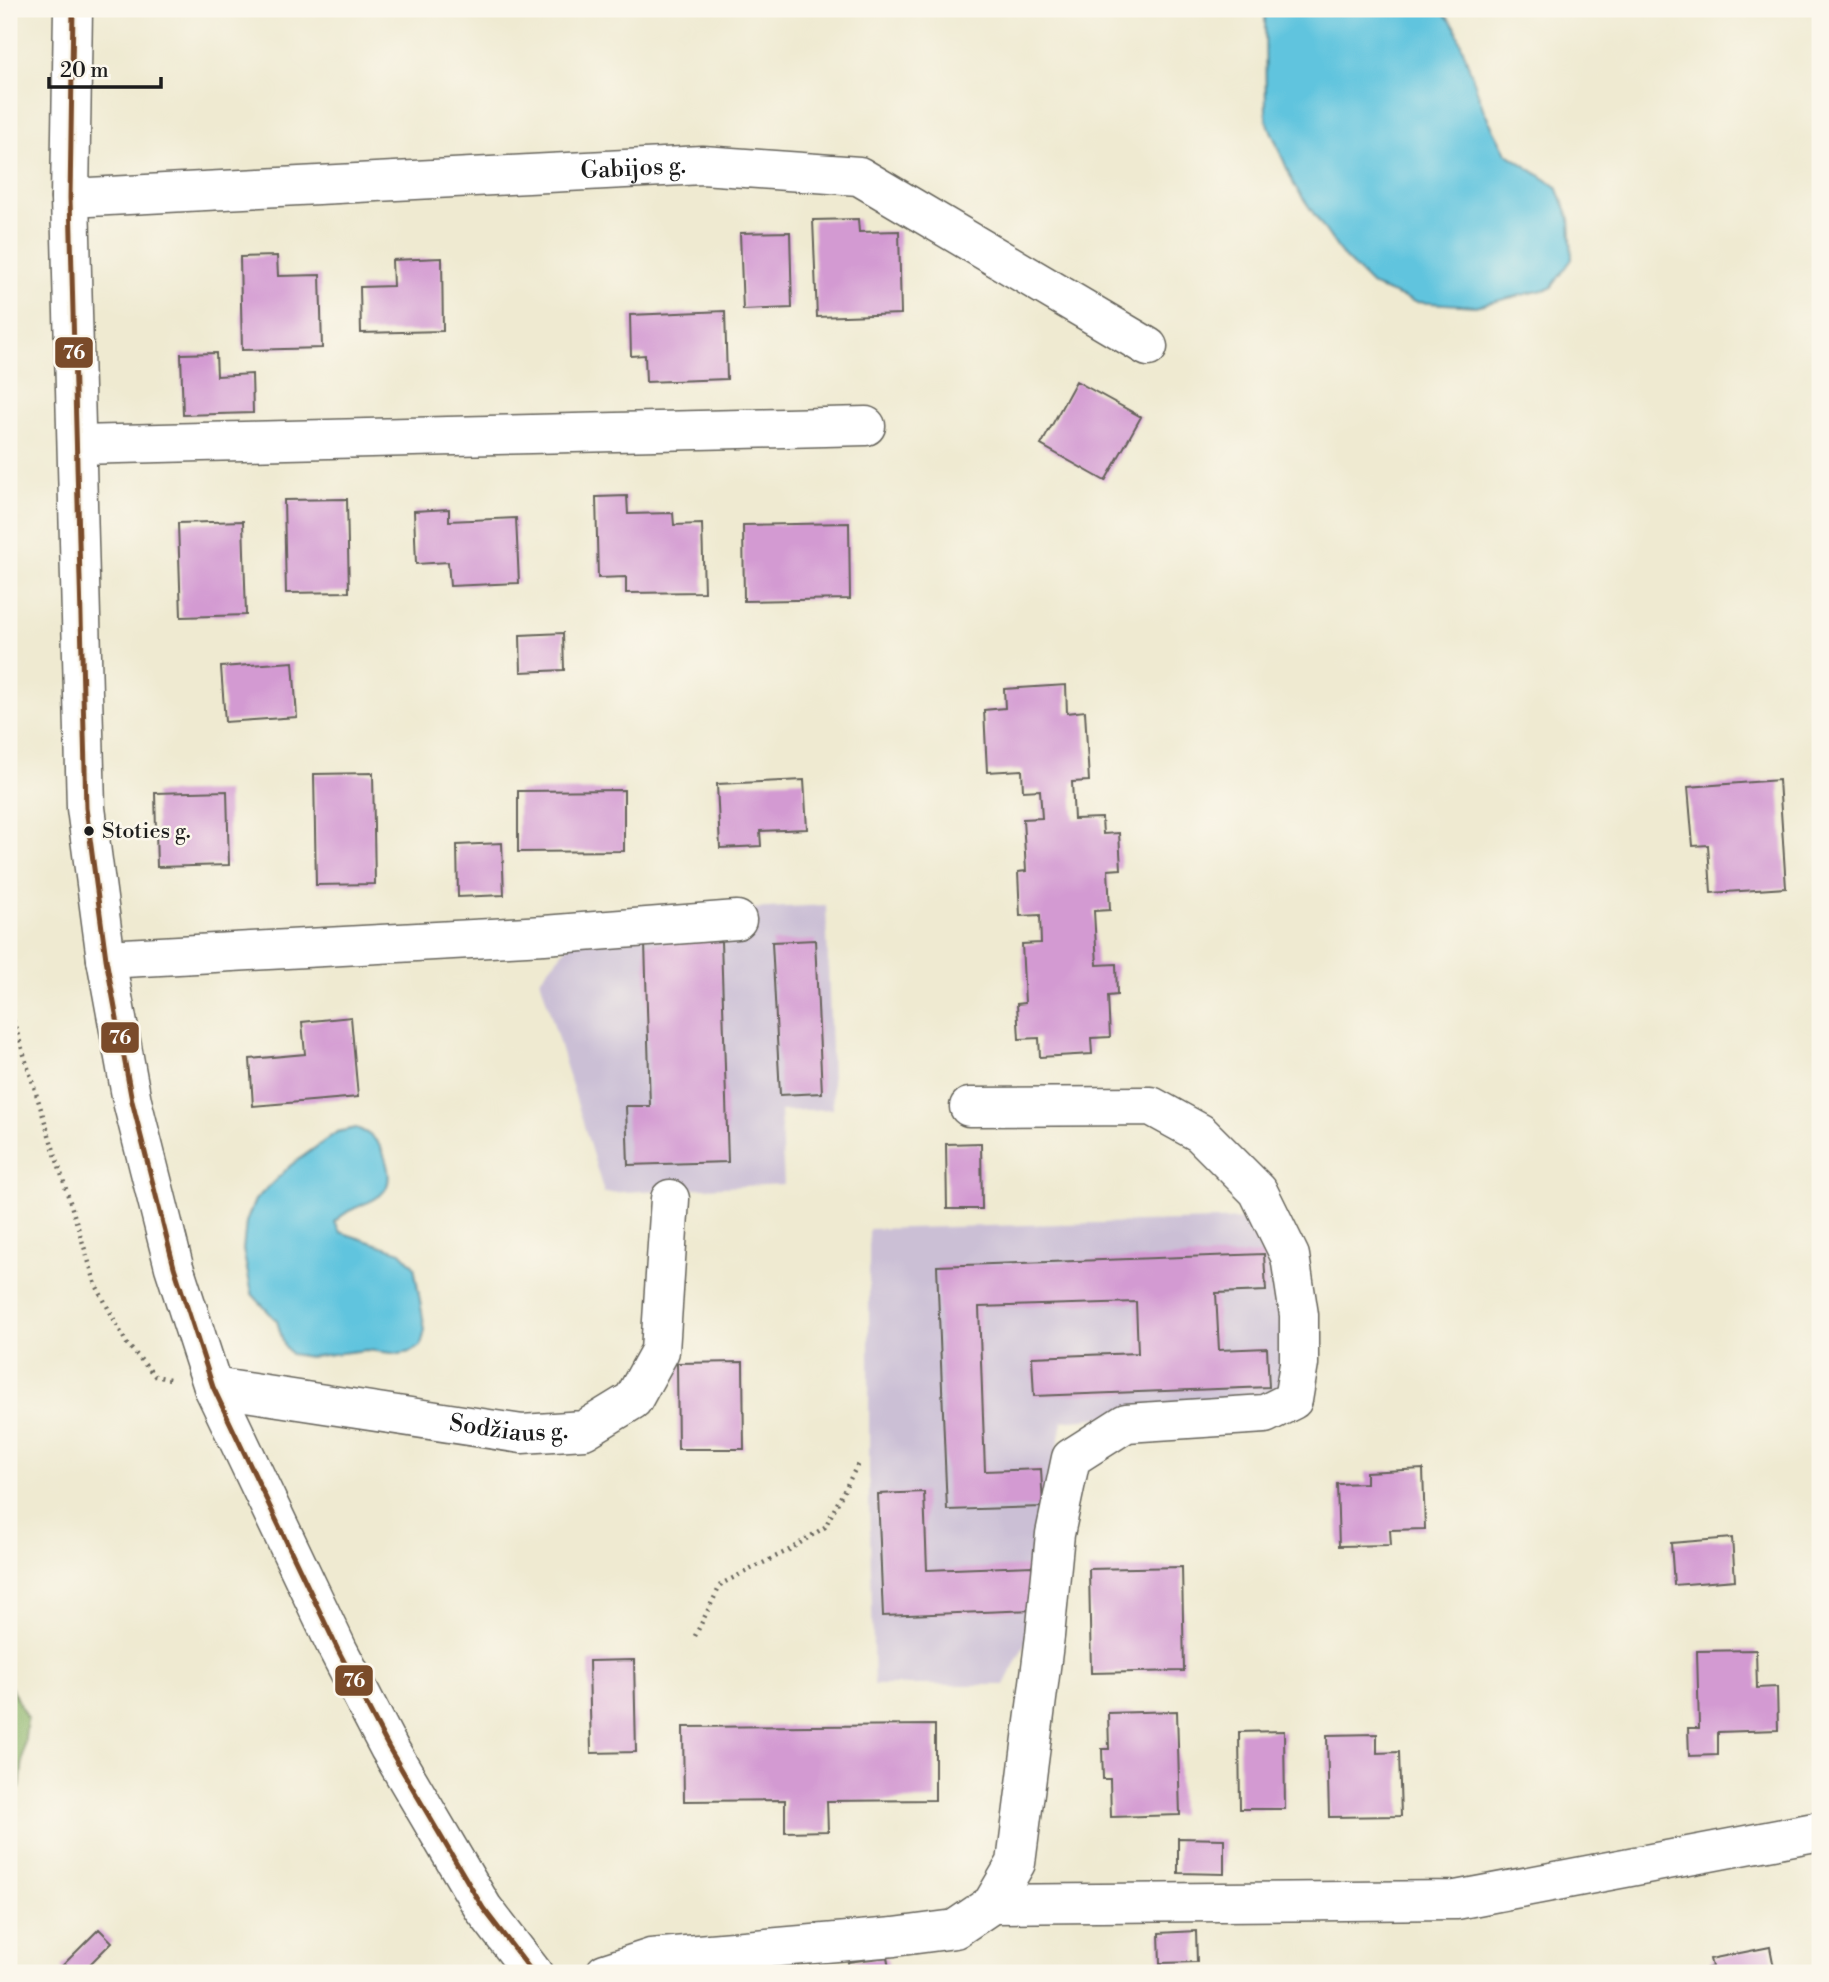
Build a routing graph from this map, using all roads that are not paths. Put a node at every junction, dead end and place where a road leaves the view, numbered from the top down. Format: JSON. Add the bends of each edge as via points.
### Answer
{"nodes":[{"id":1,"x":73,"y":9,"type":"edge"},
{"id":2,"x":70,"y":198,"type":"junction"},
{"id":3,"x":1148,"y":346,"type":"dead end"},
{"id":4,"x":866,"y":426,"type":"dead end"},
{"id":5,"x":78,"y":445,"type":"junction"},
{"id":6,"x":737,"y":920,"type":"dead end"},
{"id":7,"x":106,"y":959,"type":"junction"},
{"id":8,"x":969,"y":1107,"type":"dead end"},
{"id":9,"x":670,"y":1199,"type":"dead end"},
{"id":10,"x":212,"y":1387,"type":"junction"},
{"id":11,"x":1820,"y":1831,"type":"edge"},
{"id":12,"x":992,"y":1904,"type":"junction"},
{"id":13,"x":533,"y":1973,"type":"edge"},
{"id":14,"x":605,"y":1973,"type":"edge"}],
"edges":[{"from":1,"to":2,"type":"street"},
{"from":2,"to":3,"type":"street","name":"Gabijos g.","via":[[702,165],[859,176]]},
{"from":2,"to":5,"type":"street"},
{"from":4,"to":5,"type":"street"},
{"from":5,"to":7,"type":"street","via":[[86,808]]},
{"from":6,"to":7,"type":"street"},
{"from":7,"to":10,"type":"street","via":[[132,1101],[174,1267]]},
{"from":8,"to":12,"type":"street","via":[[1151,1106],[1200,1133],[1258,1191],[1290,1256],[1298,1315],[1299,1364],[1293,1400],[1265,1415],[1126,1423],[1071,1458],[1055,1534],[1016,1863]]},
{"from":9,"to":10,"type":"street","name":"Sodžiaus g.","via":[[660,1351],[633,1400],[584,1430],[523,1434]]},
{"from":10,"to":13,"type":"street","via":[[389,1748],[483,1908]]},
{"from":11,"to":12,"type":"street","via":[[1455,1900]]},
{"from":12,"to":14,"type":"street","via":[[954,1929],[651,1958]]}]}
